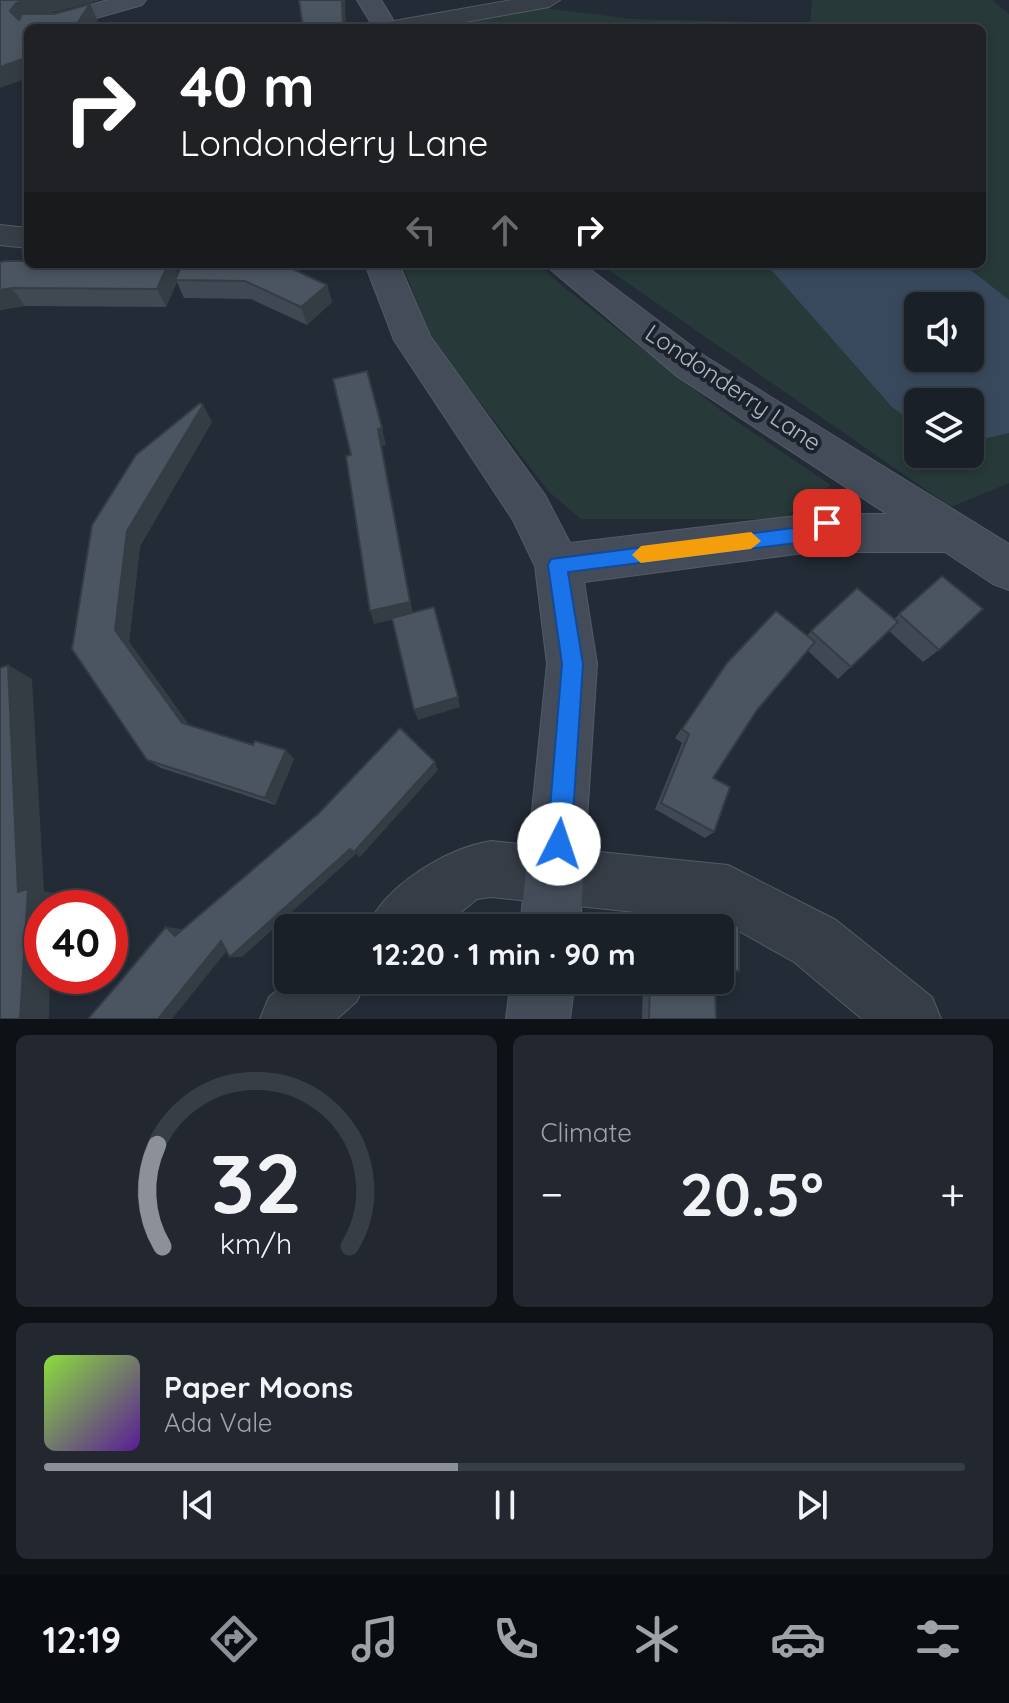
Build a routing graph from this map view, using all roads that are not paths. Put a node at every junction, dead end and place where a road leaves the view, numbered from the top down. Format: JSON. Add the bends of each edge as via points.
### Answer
{"nodes":[{"id":1,"x":134,"y":0,"type":"edge"},
{"id":2,"x":369,"y":0,"type":"edge"},
{"id":3,"x":549,"y":0,"type":"edge"},
{"id":4,"x":49,"y":24,"type":"edge"},
{"id":5,"x":384,"y":24,"type":"edge"},
{"id":6,"x":416,"y":24,"type":"edge"},
{"id":7,"x":0,"y":235,"type":"edge"},
{"id":8,"x":24,"y":238,"type":"edge"},
{"id":9,"x":384,"y":268,"type":"edge"},
{"id":10,"x":566,"y":268,"type":"edge"},
{"id":11,"x":870,"y":479,"type":"junction"},
{"id":12,"x":812,"y":533,"type":"junction"},
{"id":13,"x":952,"y":533,"type":"junction"},
{"id":14,"x":558,"y":565,"type":"junction"},
{"id":15,"x":1009,"y":569,"type":"edge"},
{"id":16,"x":553,"y":901,"type":"edge"},
{"id":17,"x":414,"y":914,"type":"edge"},
{"id":18,"x":320,"y":994,"type":"edge"},
{"id":19,"x":541,"y":994,"type":"edge"},
{"id":20,"x":291,"y":1019,"type":"edge"},
{"id":21,"x":538,"y":1019,"type":"edge"},
{"id":22,"x":910,"y":1019,"type":"edge"}],
"edges":[{"from":1,"to":4,"type":"street"},
{"from":2,"to":5,"type":"street"},
{"from":3,"to":6,"type":"street"},
{"from":7,"to":8,"type":"street"},
{"from":9,"to":14,"type":"street","via":[[413,340],[529,508]]},
{"from":10,"to":11,"type":"street","name":"Londonderry Lane","via":[[692,367]]},
{"from":11,"to":12,"type":"street","via":[[842,513]]},
{"from":11,"to":13,"type":"street","name":"Londonderry Lane"},
{"from":12,"to":13,"type":"street"},
{"from":12,"to":14,"type":"street"},
{"from":13,"to":15,"type":"street","name":"Londonderry Lane"},
{"from":14,"to":16,"type":"street","via":[[572,664]]},
{"from":16,"to":17,"type":"street","via":[[491,869],[465,873]]},
{"from":16,"to":22,"type":"street","via":[[728,893],[815,941]]},
{"from":18,"to":20,"type":"street"},
{"from":19,"to":21,"type":"street"}]}
